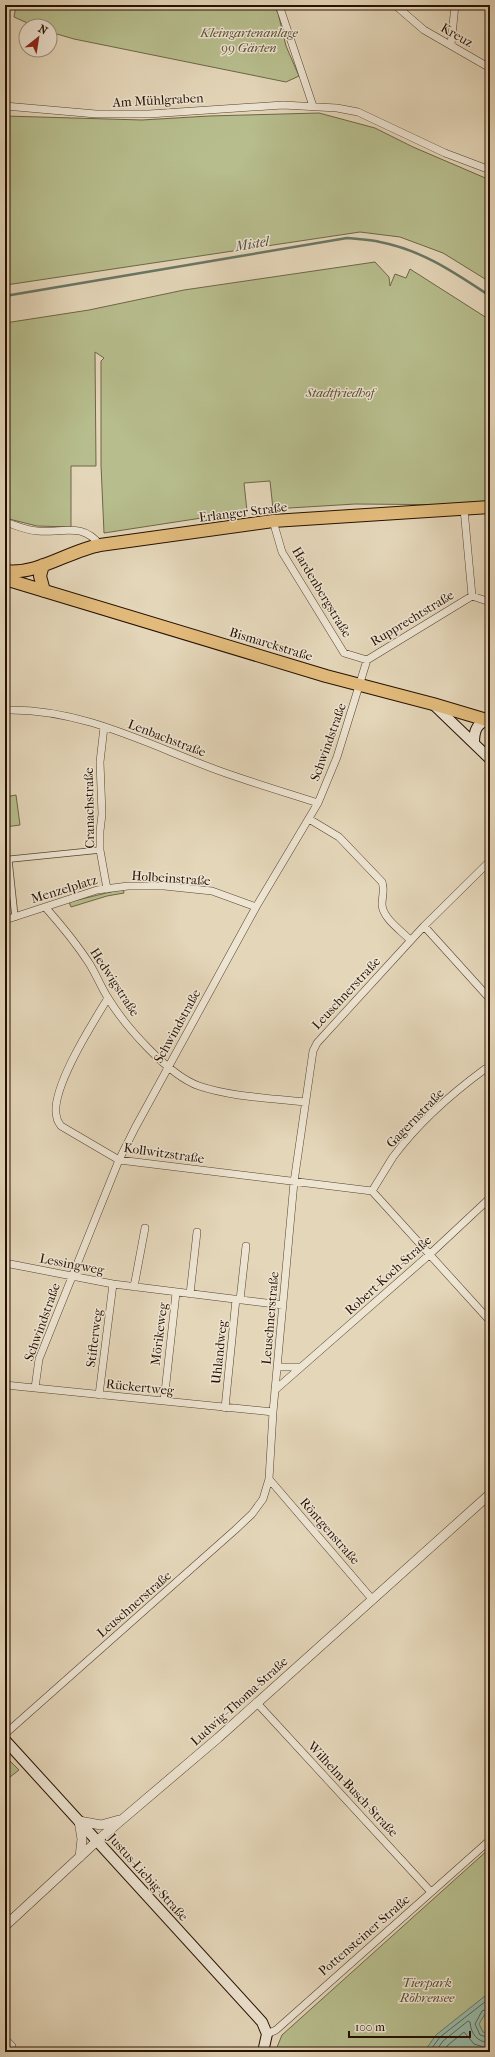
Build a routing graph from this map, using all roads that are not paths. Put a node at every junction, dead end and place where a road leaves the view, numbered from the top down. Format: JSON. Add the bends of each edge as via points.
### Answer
{"nodes":[{"id":1,"x":279,"y":5,"type":"edge"},
{"id":2,"x":395,"y":5,"type":"edge"},
{"id":3,"x":455,"y":5,"type":"edge"},
{"id":4,"x":451,"y":45,"type":"junction"},
{"id":5,"x":490,"y":68,"type":"edge"},
{"id":6,"x":5,"y":106,"type":"edge"},
{"id":7,"x":313,"y":106,"type":"junction"},
{"id":8,"x":490,"y":170,"type":"edge"},
{"id":9,"x":490,"y":507,"type":"edge"},
{"id":10,"x":464,"y":509,"type":"junction"},
{"id":11,"x":273,"y":521,"type":"junction"},
{"id":12,"x":5,"y":522,"type":"edge"},
{"id":13,"x":100,"y":545,"type":"junction"},
{"id":14,"x":43,"y":565,"type":"junction"},
{"id":15,"x":5,"y":571,"type":"edge"},
{"id":16,"x":5,"y":579,"type":"edge"},
{"id":17,"x":44,"y":590,"type":"junction"},
{"id":18,"x":472,"y":596,"type":"junction"},
{"id":19,"x":490,"y":602,"type":"edge"},
{"id":20,"x":367,"y":660,"type":"junction"},
{"id":21,"x":360,"y":685,"type":"junction"},
{"id":22,"x":437,"y":708,"type":"junction"},
{"id":23,"x":5,"y":710,"type":"edge"},
{"id":24,"x":489,"y":721,"type":"edge"},
{"id":25,"x":104,"y":727,"type":"junction"},
{"id":26,"x":474,"y":743,"type":"junction"},
{"id":27,"x":490,"y":759,"type":"edge"},
{"id":28,"x":318,"y":803,"type":"junction"},
{"id":29,"x":308,"y":819,"type":"junction"},
{"id":30,"x":100,"y":850,"type":"junction"},
{"id":31,"x":490,"y":861,"type":"edge"},
{"id":32,"x":107,"y":889,"type":"junction"},
{"id":33,"x":256,"y":906,"type":"junction"},
{"id":34,"x":46,"y":908,"type":"junction"},
{"id":35,"x":15,"y":917,"type":"junction"},
{"id":36,"x":5,"y":920,"type":"edge"},
{"id":37,"x":424,"y":926,"type":"junction"},
{"id":38,"x":410,"y":940,"type":"junction"},
{"id":39,"x":108,"y":998,"type":"junction"},
{"id":40,"x":490,"y":999,"type":"edge"},
{"id":41,"x":168,"y":1066,"type":"junction"},
{"id":42,"x":485,"y":1069,"type":"dead end"},
{"id":43,"x":305,"y":1102,"type":"junction"},
{"id":44,"x":119,"y":1160,"type":"junction"},
{"id":45,"x":294,"y":1182,"type":"junction"},
{"id":46,"x":372,"y":1191,"type":"junction"},
{"id":47,"x":490,"y":1198,"type":"edge"},
{"id":48,"x":145,"y":1228,"type":"dead end"},
{"id":49,"x":197,"y":1232,"type":"dead end"},
{"id":50,"x":246,"y":1246,"type":"dead end"},
{"id":51,"x":430,"y":1255,"type":"junction"},
{"id":52,"x":5,"y":1263,"type":"edge"},
{"id":53,"x":72,"y":1277,"type":"junction"},
{"id":54,"x":113,"y":1284,"type":"junction"},
{"id":55,"x":134,"y":1287,"type":"junction"},
{"id":56,"x":176,"y":1293,"type":"junction"},
{"id":57,"x":190,"y":1294,"type":"junction"},
{"id":58,"x":238,"y":1300,"type":"junction"},
{"id":59,"x":283,"y":1305,"type":"junction"},
{"id":60,"x":490,"y":1321,"type":"edge"},
{"id":61,"x":278,"y":1367,"type":"junction"},
{"id":62,"x":300,"y":1367,"type":"junction"},
{"id":63,"x":5,"y":1385,"type":"edge"},
{"id":64,"x":35,"y":1388,"type":"junction"},
{"id":65,"x":275,"y":1390,"type":"junction"},
{"id":66,"x":99,"y":1395,"type":"junction"},
{"id":67,"x":164,"y":1401,"type":"junction"},
{"id":68,"x":225,"y":1408,"type":"junction"},
{"id":69,"x":273,"y":1412,"type":"junction"},
{"id":70,"x":269,"y":1479,"type":"junction"},
{"id":71,"x":490,"y":1494,"type":"edge"},
{"id":72,"x":372,"y":1599,"type":"junction"},
{"id":73,"x":257,"y":1703,"type":"junction"},
{"id":74,"x":5,"y":1734,"type":"edge"},
{"id":75,"x":5,"y":1740,"type":"edge"},
{"id":76,"x":124,"y":1818,"type":"junction"},
{"id":77,"x":79,"y":1821,"type":"junction"},
{"id":78,"x":98,"y":1840,"type":"junction"},
{"id":79,"x":490,"y":1840,"type":"edge"},
{"id":80,"x":80,"y":1857,"type":"junction"},
{"id":81,"x":431,"y":1892,"type":"junction"},
{"id":82,"x":5,"y":1926,"type":"edge"},
{"id":83,"x":267,"y":2034,"type":"junction"},
{"id":84,"x":5,"y":2039,"type":"edge"},
{"id":85,"x":12,"y":2052,"type":"edge"},
{"id":86,"x":263,"y":2052,"type":"edge"}],
"edges":[{"from":1,"to":7,"type":"street"},
{"from":2,"to":4,"type":"street","name":"Kreuz","via":[[424,30]]},
{"from":3,"to":4,"type":"street"},
{"from":4,"to":5,"type":"street","name":"Kreuz"},
{"from":6,"to":7,"type":"street","name":"Am Mühlgraben","via":[[96,114],[148,114],[283,105]]},
{"from":7,"to":8,"type":"street","name":"Am Mühlgraben","via":[[358,112],[445,153]]},
{"from":9,"to":10,"type":"main road","name":"Erlanger Straße"},
{"from":10,"to":11,"type":"main road","name":"Erlanger Straße"},
{"from":10,"to":18,"type":"street","name":"Rupprechtstraße"},
{"from":11,"to":13,"type":"main road","name":"Erlanger Straße"},
{"from":11,"to":20,"type":"street","name":"Hardenbergstraße","via":[[282,552],[344,653]]},
{"from":12,"to":13,"type":"street","via":[[36,532],[85,531],[93,535]]},
{"from":13,"to":14,"type":"main road","name":"Erlanger Straße","via":[[81,549]]},
{"from":14,"to":15,"type":"main road","name":"Erlanger Straße","via":[[22,571]]},
{"from":14,"to":17,"type":"main road","via":[[40,576]]},
{"from":16,"to":17,"type":"main road","name":"Bismarckstraße"},
{"from":17,"to":21,"type":"main road","name":"Bismarckstraße"},
{"from":18,"to":19,"type":"street","name":"Rupprechtstraße"},
{"from":18,"to":20,"type":"street","name":"Rupprechtstraße"},
{"from":20,"to":21,"type":"street","name":"Rupprechtstraße"},
{"from":21,"to":22,"type":"main road","name":"Bismarckstraße"},
{"from":21,"to":28,"type":"street","name":"Schwindstraße","via":[[337,757]]},
{"from":22,"to":24,"type":"main road","name":"Bismarckstraße"},
{"from":22,"to":26,"type":"main road"},
{"from":23,"to":25,"type":"street","name":"Lenbachstraße","via":[[65,714]]},
{"from":24,"to":26,"type":"main road","via":[[479,724]]},
{"from":25,"to":28,"type":"street","name":"Lenbachstraße","via":[[218,771]]},
{"from":25,"to":30,"type":"street","name":"Cranachstraße","via":[[100,762]]},
{"from":26,"to":27,"type":"main road"},
{"from":28,"to":29,"type":"street","name":"Schwindstraße"},
{"from":29,"to":33,"type":"street","name":"Schwindstraße"},
{"from":29,"to":38,"type":"street","via":[[339,838],[382,882],[384,914]]},
{"from":30,"to":32,"type":"street","name":"Cranachstraße"},
{"from":30,"to":35,"type":"street","via":[[11,859],[9,861]]},
{"from":31,"to":37,"type":"street","name":"Leuschnerstraße"},
{"from":32,"to":33,"type":"street","name":"Holbeinstraße","via":[[128,886],[212,891]]},
{"from":32,"to":34,"type":"street","name":"Menzelplatz","via":[[97,890]]},
{"from":33,"to":41,"type":"street","name":"Schwindstraße"},
{"from":34,"to":35,"type":"street","name":"Menzelplatz"},
{"from":34,"to":39,"type":"street","name":"Hedwigstraße","via":[[66,931]]},
{"from":35,"to":36,"type":"street","name":"Menzelplatz"},
{"from":37,"to":38,"type":"street","name":"Leuschnerstraße"},
{"from":37,"to":40,"type":"street"},
{"from":38,"to":43,"type":"street","name":"Leuschnerstraße","via":[[317,1043],[313,1051]]},
{"from":39,"to":41,"type":"street","name":"Hedwigstraße","via":[[127,1024]]},
{"from":39,"to":44,"type":"street","name":"Kollwitzstraße","via":[[76,1051],[62,1087],[56,1112],[61,1126]]},
{"from":41,"to":43,"type":"street","name":"Hedwigstraße","via":[[198,1085],[223,1092]]},
{"from":41,"to":44,"type":"street","name":"Schwindstraße"},
{"from":42,"to":46,"type":"street","name":"Gagernstraße","via":[[413,1133],[393,1157]]},
{"from":43,"to":45,"type":"street","name":"Leuschnerstraße"},
{"from":44,"to":45,"type":"street","name":"Kollwitzstraße"},
{"from":44,"to":53,"type":"street","name":"Schwindstraße"},
{"from":45,"to":46,"type":"street","name":"Kollwitzstraße"},
{"from":45,"to":59,"type":"street","name":"Leuschnerstraße"},
{"from":46,"to":51,"type":"street"},
{"from":47,"to":51,"type":"street","name":"Robert-Koch-Straße"},
{"from":48,"to":55,"type":"street"},
{"from":49,"to":57,"type":"street"},
{"from":50,"to":58,"type":"street"},
{"from":51,"to":60,"type":"street"},
{"from":51,"to":62,"type":"street","name":"Robert-Koch-Straße"},
{"from":52,"to":53,"type":"street","name":"Lessingweg"},
{"from":53,"to":54,"type":"street","name":"Lessingweg"},
{"from":53,"to":64,"type":"street","name":"Schwindstraße","via":[[38,1359]]},
{"from":54,"to":55,"type":"street","name":"Lessingweg"},
{"from":54,"to":66,"type":"street","name":"Stifterweg"},
{"from":55,"to":56,"type":"street","name":"Lessingweg"},
{"from":56,"to":57,"type":"street","name":"Lessingweg"},
{"from":56,"to":67,"type":"street","name":"Mörikeweg"},
{"from":57,"to":58,"type":"street","name":"Lessingweg"},
{"from":58,"to":59,"type":"street","name":"Lessingweg"},
{"from":58,"to":68,"type":"street","name":"Uhlandweg"},
{"from":59,"to":61,"type":"street","name":"Leuschnerstraße"},
{"from":61,"to":62,"type":"street"},
{"from":61,"to":65,"type":"street","name":"Leuschnerstraße"},
{"from":62,"to":65,"type":"street","name":"Robert-Koch-Straße"},
{"from":63,"to":64,"type":"street","name":"Rückertweg"},
{"from":64,"to":66,"type":"street","name":"Rückertweg"},
{"from":65,"to":69,"type":"street","name":"Leuschnerstraße"},
{"from":66,"to":67,"type":"street","name":"Rückertweg"},
{"from":67,"to":68,"type":"street","name":"Rückertweg"},
{"from":68,"to":69,"type":"street","name":"Rückertweg"},
{"from":69,"to":70,"type":"street","name":"Leuschnerstraße"},
{"from":70,"to":72,"type":"street","name":"Röntgenstraße"},
{"from":70,"to":74,"type":"street","name":"Leuschnerstraße","via":[[263,1498],[252,1514]]},
{"from":71,"to":72,"type":"street","name":"Ludwig-Thoma-Straße"},
{"from":72,"to":73,"type":"street","name":"Ludwig-Thoma-Straße"},
{"from":73,"to":76,"type":"street","name":"Ludwig-Thoma-Straße"},
{"from":73,"to":81,"type":"street","name":"Wilhelm-Busch-Straße"},
{"from":75,"to":77,"type":"main road","name":"Justus-Liebig-Straße"},
{"from":76,"to":77,"type":"street","via":[[101,1825]]},
{"from":76,"to":78,"type":"street","name":"Ludwig-Thoma-Straße"},
{"from":77,"to":78,"type":"main road","name":"Justus-Liebig-Straße"},
{"from":77,"to":80,"type":"street","via":[[82,1839]]},
{"from":78,"to":80,"type":"street","name":"Ludwig-Thoma-Straße"},
{"from":78,"to":83,"type":"main road","name":"Justus-Liebig-Straße","via":[[251,2009],[262,2022]]},
{"from":79,"to":81,"type":"street","name":"Pottensteiner Straße"},
{"from":80,"to":82,"type":"street","name":"Ludwig-Thoma-Straße"},
{"from":81,"to":83,"type":"street","name":"Pottensteiner Straße","via":[[276,2030]]},
{"from":83,"to":86,"type":"main road"},
{"from":84,"to":85,"type":"street","via":[[12,2046]]}]}
